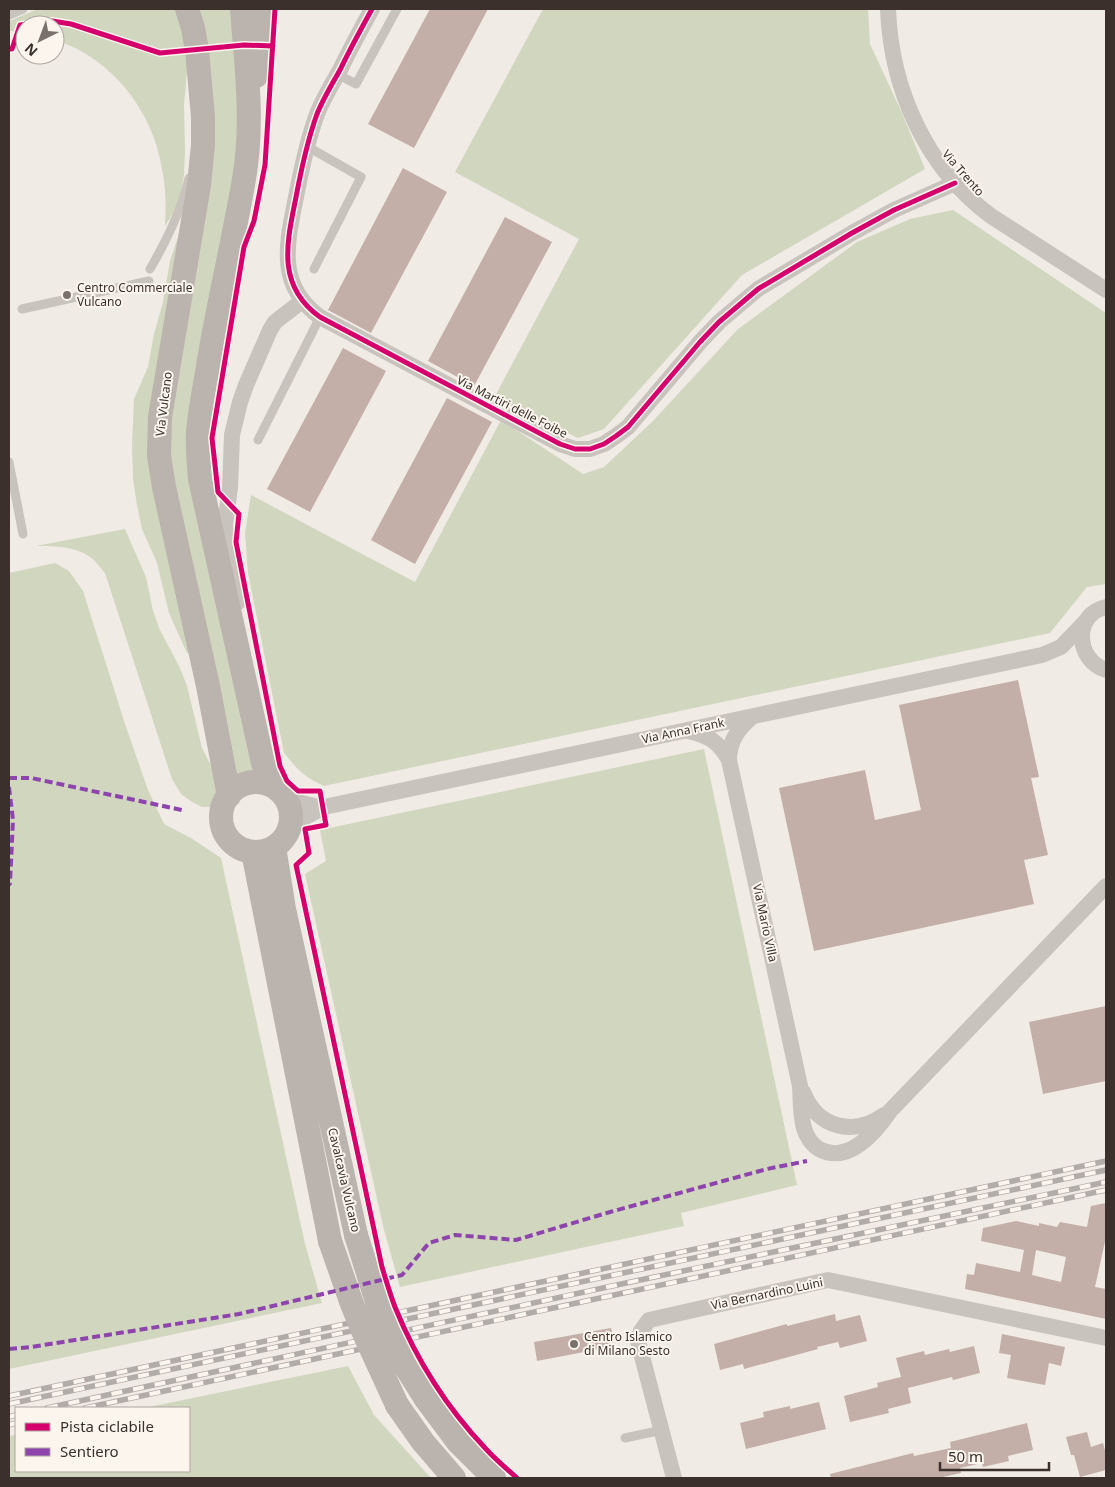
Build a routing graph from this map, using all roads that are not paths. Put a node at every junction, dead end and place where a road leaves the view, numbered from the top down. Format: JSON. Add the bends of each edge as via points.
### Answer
{"nodes":[{"id":1,"x":23,"y":9,"type":"edge"},
{"id":2,"x":187,"y":9,"type":"edge"},
{"id":3,"x":242,"y":9,"type":"edge"},
{"id":4,"x":263,"y":9,"type":"edge"},
{"id":5,"x":372,"y":9,"type":"edge"},
{"id":6,"x":397,"y":9,"type":"edge"},
{"id":7,"x":888,"y":9,"type":"edge"},
{"id":8,"x":9,"y":15,"type":"edge"},
{"id":9,"x":337,"y":74,"type":"junction"},
{"id":10,"x":250,"y":114,"type":"junction"},
{"id":11,"x":203,"y":117,"type":"junction"},
{"id":12,"x":308,"y":147,"type":"junction"},
{"id":13,"x":955,"y":183,"type":"junction"},
{"id":14,"x":150,"y":269,"type":"dead end"},
{"id":15,"x":314,"y":269,"type":"dead end"},
{"id":16,"x":148,"y":281,"type":"dead end"},
{"id":17,"x":1106,"y":290,"type":"edge"},
{"id":18,"x":302,"y":301,"type":"junction"},
{"id":19,"x":22,"y":309,"type":"dead end"},
{"id":20,"x":320,"y":317,"type":"junction"},
{"id":21,"x":258,"y":440,"type":"dead end"},
{"id":22,"x":9,"y":462,"type":"edge"},
{"id":23,"x":23,"y":534,"type":"dead end"},
{"id":24,"x":1106,"y":607,"type":"edge"},
{"id":25,"x":1086,"y":622,"type":"junction"},
{"id":26,"x":235,"y":639,"type":"junction"},
{"id":27,"x":1042,"y":655,"type":"junction"},
{"id":28,"x":1101,"y":668,"type":"edge"},
{"id":29,"x":752,"y":717,"type":"junction"},
{"id":30,"x":686,"y":730,"type":"junction"},
{"id":31,"x":729,"y":760,"type":"junction"},
{"id":32,"x":281,"y":793,"type":"junction"},
{"id":33,"x":229,"y":796,"type":"junction"},
{"id":34,"x":324,"y":807,"type":"junction"},
{"id":35,"x":271,"y":845,"type":"junction"},
{"id":36,"x":1106,"y":886,"type":"edge"},
{"id":37,"x":800,"y":1086,"type":"junction"},
{"id":38,"x":890,"y":1111,"type":"junction"},
{"id":39,"x":1106,"y":1338,"type":"edge"},
{"id":40,"x":662,"y":1430,"type":"junction"},
{"id":41,"x":625,"y":1438,"type":"dead end"},
{"id":42,"x":454,"y":1478,"type":"edge"},
{"id":43,"x":494,"y":1478,"type":"edge"},
{"id":44,"x":674,"y":1478,"type":"edge"}],
"edges":[{"from":1,"to":8,"type":"lane"},
{"from":2,"to":11,"type":"main road","name":"Via Vulcano","via":[[197,50]]},
{"from":3,"to":10,"type":"main road"},
{"from":4,"to":10,"type":"main road"},
{"from":5,"to":9,"type":"street","name":"Via Martiri delle Foibe"},
{"from":6,"to":9,"type":"lane","via":[[356,84]]},
{"from":7,"to":13,"type":"street","name":"Via Trento","via":[[898,72],[916,125],[929,149]]},
{"from":9,"to":12,"type":"street","name":"Via Martiri delle Foibe","via":[[317,116]]},
{"from":10,"to":26,"type":"main road","via":[[244,178],[220,296],[198,435],[200,479]]},
{"from":11,"to":14,"type":"lane","via":[[184,197],[169,236]]},
{"from":11,"to":33,"type":"main road","name":"Via Vulcano","via":[[199,185],[160,417],[159,456]]},
{"from":12,"to":15,"type":"lane","via":[[361,177]]},
{"from":12,"to":18,"type":"street","name":"Via Martiri delle Foibe","via":[[286,254],[291,278]]},
{"from":13,"to":17,"type":"street","name":"Via Trento","via":[[991,216]]},
{"from":13,"to":20,"type":"street","name":"Via Martiri delle Foibe","via":[[894,210],[758,289],[706,335],[628,427],[604,444],[590,449],[574,449],[560,444]]},
{"from":16,"to":19,"type":"lane"},
{"from":18,"to":20,"type":"street","name":"Via Martiri delle Foibe"},
{"from":18,"to":26,"type":"street","via":[[275,322],[270,330],[246,385],[232,435],[225,526],[238,607]]},
{"from":20,"to":21,"type":"lane"},
{"from":22,"to":23,"type":"lane"},
{"from":24,"to":25,"type":"street","name":"Via Anna Frank","via":[[1093,613]]},
{"from":25,"to":27,"type":"street","name":"Via Anna Frank","via":[[1061,647]]},
{"from":25,"to":28,"type":"street","via":[[1081,642],[1085,653]]},
{"from":26,"to":32,"type":"main road","via":[[262,764]]},
{"from":27,"to":28,"type":"street","name":"Via Anna Frank","via":[[1068,655]]},
{"from":27,"to":29,"type":"street","name":"Via Anna Frank"},
{"from":29,"to":30,"type":"street","name":"Via Anna Frank"},
{"from":29,"to":31,"type":"street","name":"Via Mario Villa","via":[[731,742]]},
{"from":30,"to":31,"type":"street","name":"Via Mario Villa","via":[[712,739]]},
{"from":30,"to":34,"type":"street","name":"Via Anna Frank"},
{"from":31,"to":37,"type":"street","name":"Via Mario Villa"},
{"from":32,"to":33,"type":"main road","via":[[266,784],[252,783]]},
{"from":32,"to":34,"type":"street","name":"Via Anna Frank","via":[[311,806]]},
{"from":32,"to":35,"type":"main road","via":[[291,811],[291,819]]},
{"from":33,"to":35,"type":"main road","via":[[222,814],[227,836],[241,848]]},
{"from":34,"to":35,"type":"street","name":"Via Anna Frank","via":[[302,819]]},
{"from":35,"to":42,"type":"main road","name":"Cavalcavia Vulcano","bridge":true,"via":[[330,1241],[363,1331],[397,1405]]},
{"from":35,"to":43,"type":"main road","name":"Cavalcavia Vulcano","bridge":true,"via":[[356,1236],[379,1308],[404,1364],[426,1399],[458,1442]]},
{"from":36,"to":38,"type":"street","name":"Via Mario Villa"},
{"from":37,"to":38,"type":"street","name":"Via Mario Villa","via":[[815,1113],[841,1126],[869,1125]]},
{"from":37,"to":38,"type":"street","name":"Via Mario Villa","via":[[808,1139],[815,1147],[832,1154],[842,1153],[863,1142]]},
{"from":39,"to":40,"type":"street","name":"Via Bernardino Luini","via":[[828,1280],[650,1320],[641,1330],[638,1341]]},
{"from":40,"to":41,"type":"lane"},
{"from":40,"to":44,"type":"street","name":"Via Bernardino Luini"}]}
